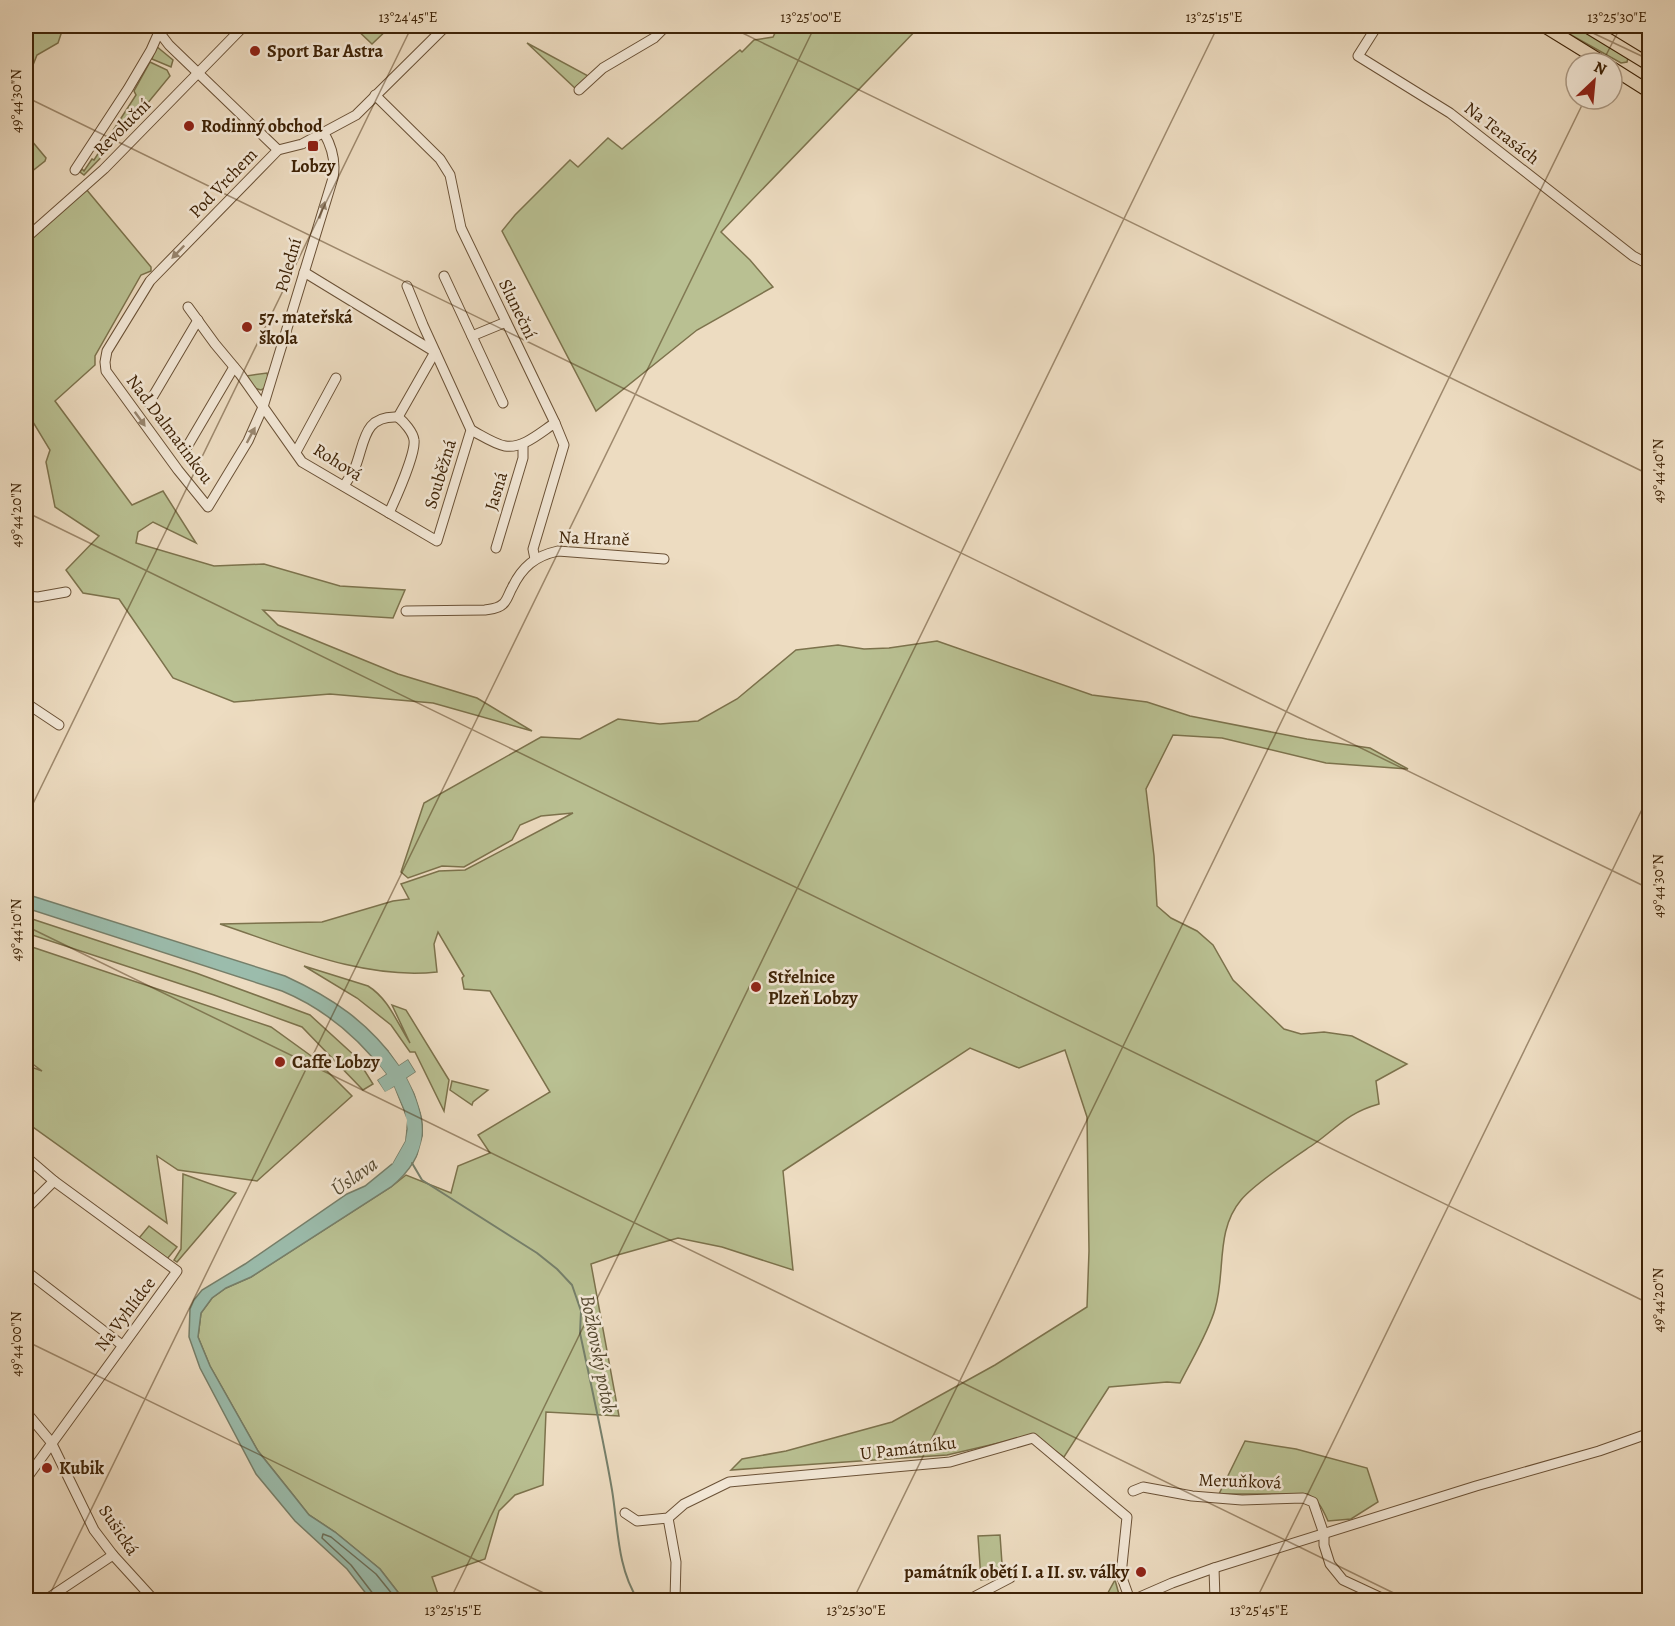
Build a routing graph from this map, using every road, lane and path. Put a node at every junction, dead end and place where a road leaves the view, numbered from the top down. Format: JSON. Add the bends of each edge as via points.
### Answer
{"nodes":[{"id":1,"x":244,"y":26,"type":"edge"},
{"id":2,"x":446,"y":26,"type":"edge"},
{"id":3,"x":666,"y":26,"type":"edge"},
{"id":4,"x":1377,"y":26,"type":"edge"},
{"id":5,"x":1544,"y":26,"type":"edge"},
{"id":6,"x":1586,"y":26,"type":"edge"},
{"id":7,"x":158,"y":29,"type":"edge"},
{"id":8,"x":1585,"y":51,"type":"edge"},
{"id":9,"x":1650,"y":65,"type":"edge"},
{"id":10,"x":198,"y":73,"type":"junction"},
{"id":11,"x":1624,"y":76,"type":"edge"},
{"id":12,"x":579,"y":90,"type":"dead end"},
{"id":13,"x":1650,"y":92,"type":"edge"},
{"id":14,"x":375,"y":95,"type":"junction"},
{"id":15,"x":324,"y":133,"type":"junction"},
{"id":16,"x":278,"y":150,"type":"junction"},
{"id":17,"x":75,"y":170,"type":"dead end"},
{"id":18,"x":26,"y":238,"type":"edge"},
{"id":19,"x":1650,"y":265,"type":"edge"},
{"id":20,"x":304,"y":272,"type":"junction"},
{"id":21,"x":444,"y":276,"type":"dead end"},
{"id":22,"x":407,"y":286,"type":"dead end"},
{"id":23,"x":188,"y":307,"type":"dead end"},
{"id":24,"x":198,"y":320,"type":"junction"},
{"id":25,"x":506,"y":322,"type":"junction"},
{"id":26,"x":472,"y":336,"type":"junction"},
{"id":27,"x":107,"y":351,"type":"joint"},
{"id":28,"x":435,"y":352,"type":"junction"},
{"id":29,"x":234,"y":367,"type":"junction"},
{"id":30,"x":336,"y":378,"type":"dead end"},
{"id":31,"x":149,"y":403,"type":"dead end"},
{"id":32,"x":503,"y":403,"type":"dead end"},
{"id":33,"x":263,"y":407,"type":"junction"},
{"id":34,"x":398,"y":417,"type":"junction"},
{"id":35,"x":555,"y":423,"type":"junction"},
{"id":36,"x":471,"y":430,"type":"junction"},
{"id":37,"x":523,"y":444,"type":"junction"},
{"id":38,"x":184,"y":452,"type":"dead end"},
{"id":39,"x":296,"y":453,"type":"junction"},
{"id":40,"x":344,"y":486,"type":"junction"},
{"id":41,"x":389,"y":513,"type":"junction"},
{"id":42,"x":437,"y":541,"type":"joint"},
{"id":43,"x":496,"y":548,"type":"dead end"},
{"id":44,"x":536,"y":559,"type":"junction"},
{"id":45,"x":664,"y":559,"type":"dead end"},
{"id":46,"x":66,"y":592,"type":"dead end"},
{"id":47,"x":26,"y":596,"type":"edge"},
{"id":48,"x":406,"y":611,"type":"dead end"},
{"id":49,"x":26,"y":703,"type":"edge"},
{"id":50,"x":59,"y":724,"type":"dead end"},
{"id":51,"x":26,"y":1157,"type":"edge"},
{"id":52,"x":54,"y":1181,"type":"junction"},
{"id":53,"x":26,"y":1209,"type":"edge"},
{"id":54,"x":26,"y":1271,"type":"edge"},
{"id":55,"x":122,"y":1346,"type":"junction"},
{"id":56,"x":26,"y":1412,"type":"edge"},
{"id":57,"x":1650,"y":1433,"type":"edge"},
{"id":58,"x":51,"y":1442,"type":"junction"},
{"id":59,"x":26,"y":1479,"type":"edge"},
{"id":60,"x":1132,"y":1491,"type":"dead end"},
{"id":61,"x":625,"y":1513,"type":"dead end"},
{"id":62,"x":668,"y":1518,"type":"junction"},
{"id":63,"x":1324,"y":1534,"type":"junction"},
{"id":64,"x":113,"y":1555,"type":"junction"},
{"id":65,"x":1214,"y":1568,"type":"junction"},
{"id":66,"x":1010,"y":1578,"type":"dead end"},
{"id":67,"x":47,"y":1599,"type":"dead end"},
{"id":68,"x":154,"y":1600,"type":"edge"},
{"id":69,"x":675,"y":1600,"type":"edge"},
{"id":70,"x":968,"y":1600,"type":"edge"},
{"id":71,"x":1132,"y":1600,"type":"edge"},
{"id":72,"x":1215,"y":1600,"type":"edge"},
{"id":73,"x":1386,"y":1600,"type":"edge"}],
"edges":[{"from":1,"to":10,"type":"street"},
{"from":2,"to":14,"type":"street","name":"Pod Vrchem"},
{"from":3,"to":12,"type":"street","via":[[654,38],[612,61]]},
{"from":4,"to":19,"type":"street","name":"Na Terasách","via":[[1358,56],[1450,113]]},
{"from":5,"to":8,"type":"main road"},
{"from":6,"to":9,"type":"main road"},
{"from":7,"to":10,"type":"street","name":"Revoluční"},
{"from":7,"to":17,"type":"street","name":"Revoluční","via":[[151,50]]},
{"from":10,"to":16,"type":"street"},
{"from":10,"to":18,"type":"street","name":"Revoluční","via":[[104,169]]},
{"from":11,"to":13,"type":"main road"},
{"from":14,"to":15,"type":"street","name":"Pod Vrchem","via":[[357,115]]},
{"from":14,"to":25,"type":"street","name":"Sluneční","via":[[446,167],[461,228]]},
{"from":15,"to":16,"type":"street","name":"Pod Vrchem"},
{"from":20,"to":15,"type":"street","name":"Polední","one_way":true,"via":[[335,166]]},
{"from":16,"to":27,"type":"street","name":"Pod Vrchem","one_way":true,"via":[[150,281]]},
{"from":20,"to":28,"type":"street"},
{"from":20,"to":33,"type":"street","name":"Polední"},
{"from":21,"to":26,"type":"street"},
{"from":22,"to":28,"type":"street","name":"Souběžná"},
{"from":23,"to":24,"type":"street"},
{"from":24,"to":29,"type":"street"},
{"from":24,"to":31,"type":"street","name":"Nad Dalmatinkou"},
{"from":25,"to":26,"type":"street"},
{"from":25,"to":35,"type":"street","name":"Sluneční"},
{"from":26,"to":32,"type":"street"},
{"from":27,"to":33,"type":"street","name":"Nad Dalmatinkou","one_way":true,"via":[[106,370],[208,507],[248,441]]},
{"from":28,"to":34,"type":"street"},
{"from":28,"to":36,"type":"street","name":"Souběžná"},
{"from":29,"to":33,"type":"street"},
{"from":29,"to":38,"type":"street","name":"Nad Dalmatinkou"},
{"from":30,"to":39,"type":"street","name":"Rohová"},
{"from":33,"to":39,"type":"street"},
{"from":34,"to":40,"type":"street","via":[[375,422],[369,428]]},
{"from":34,"to":41,"type":"street","via":[[411,432],[414,443]]},
{"from":35,"to":37,"type":"street"},
{"from":35,"to":44,"type":"street","name":"Sluneční","via":[[564,445],[533,549]]},
{"from":36,"to":37,"type":"street","via":[[504,446]]},
{"from":36,"to":42,"type":"street","name":"Souběžná"},
{"from":37,"to":43,"type":"street","name":"Jasná","via":[[523,458]]},
{"from":39,"to":40,"type":"street","name":"Rohová","via":[[302,462]]},
{"from":40,"to":41,"type":"street","name":"Rohová"},
{"from":41,"to":42,"type":"street","name":"Rohová"},
{"from":44,"to":45,"type":"street","name":"Na Hraně","via":[[569,550]]},
{"from":44,"to":48,"type":"street","name":"Na Hraně","via":[[520,573],[503,604],[496,608]]},
{"from":46,"to":47,"type":"street"},
{"from":49,"to":50,"type":"street"},
{"from":51,"to":52,"type":"street","name":"Na Vyhlídce"},
{"from":52,"to":53,"type":"street"},
{"from":52,"to":55,"type":"street","name":"Na Vyhlídce","via":[[177,1271]]},
{"from":54,"to":55,"type":"street"},
{"from":55,"to":58,"type":"street","name":"Na Vyhlídce"},
{"from":56,"to":58,"type":"street","name":"Sušická"},
{"from":57,"to":63,"type":"street"},
{"from":58,"to":59,"type":"street","name":"Na Vyhlídce"},
{"from":58,"to":64,"type":"street","name":"Sušická","via":[[94,1530]]},
{"from":60,"to":63,"type":"street","name":"Meruňková","via":[[1143,1487],[1192,1497],[1242,1500],[1303,1498],[1313,1502]]},
{"from":61,"to":62,"type":"street","via":[[637,1521]]},
{"from":62,"to":69,"type":"street","via":[[676,1563]]},
{"from":62,"to":71,"type":"street","name":"U Památníku","via":[[684,1504],[729,1482],[950,1462],[1033,1438],[1127,1517],[1121,1575]]},
{"from":63,"to":65,"type":"street"},
{"from":63,"to":73,"type":"street","name":"Meruňková","via":[[1330,1564],[1343,1580]]},
{"from":64,"to":67,"type":"street"},
{"from":64,"to":68,"type":"street","name":"Sušická"},
{"from":65,"to":71,"type":"street"},
{"from":65,"to":72,"type":"street"},
{"from":66,"to":70,"type":"street"}]}
